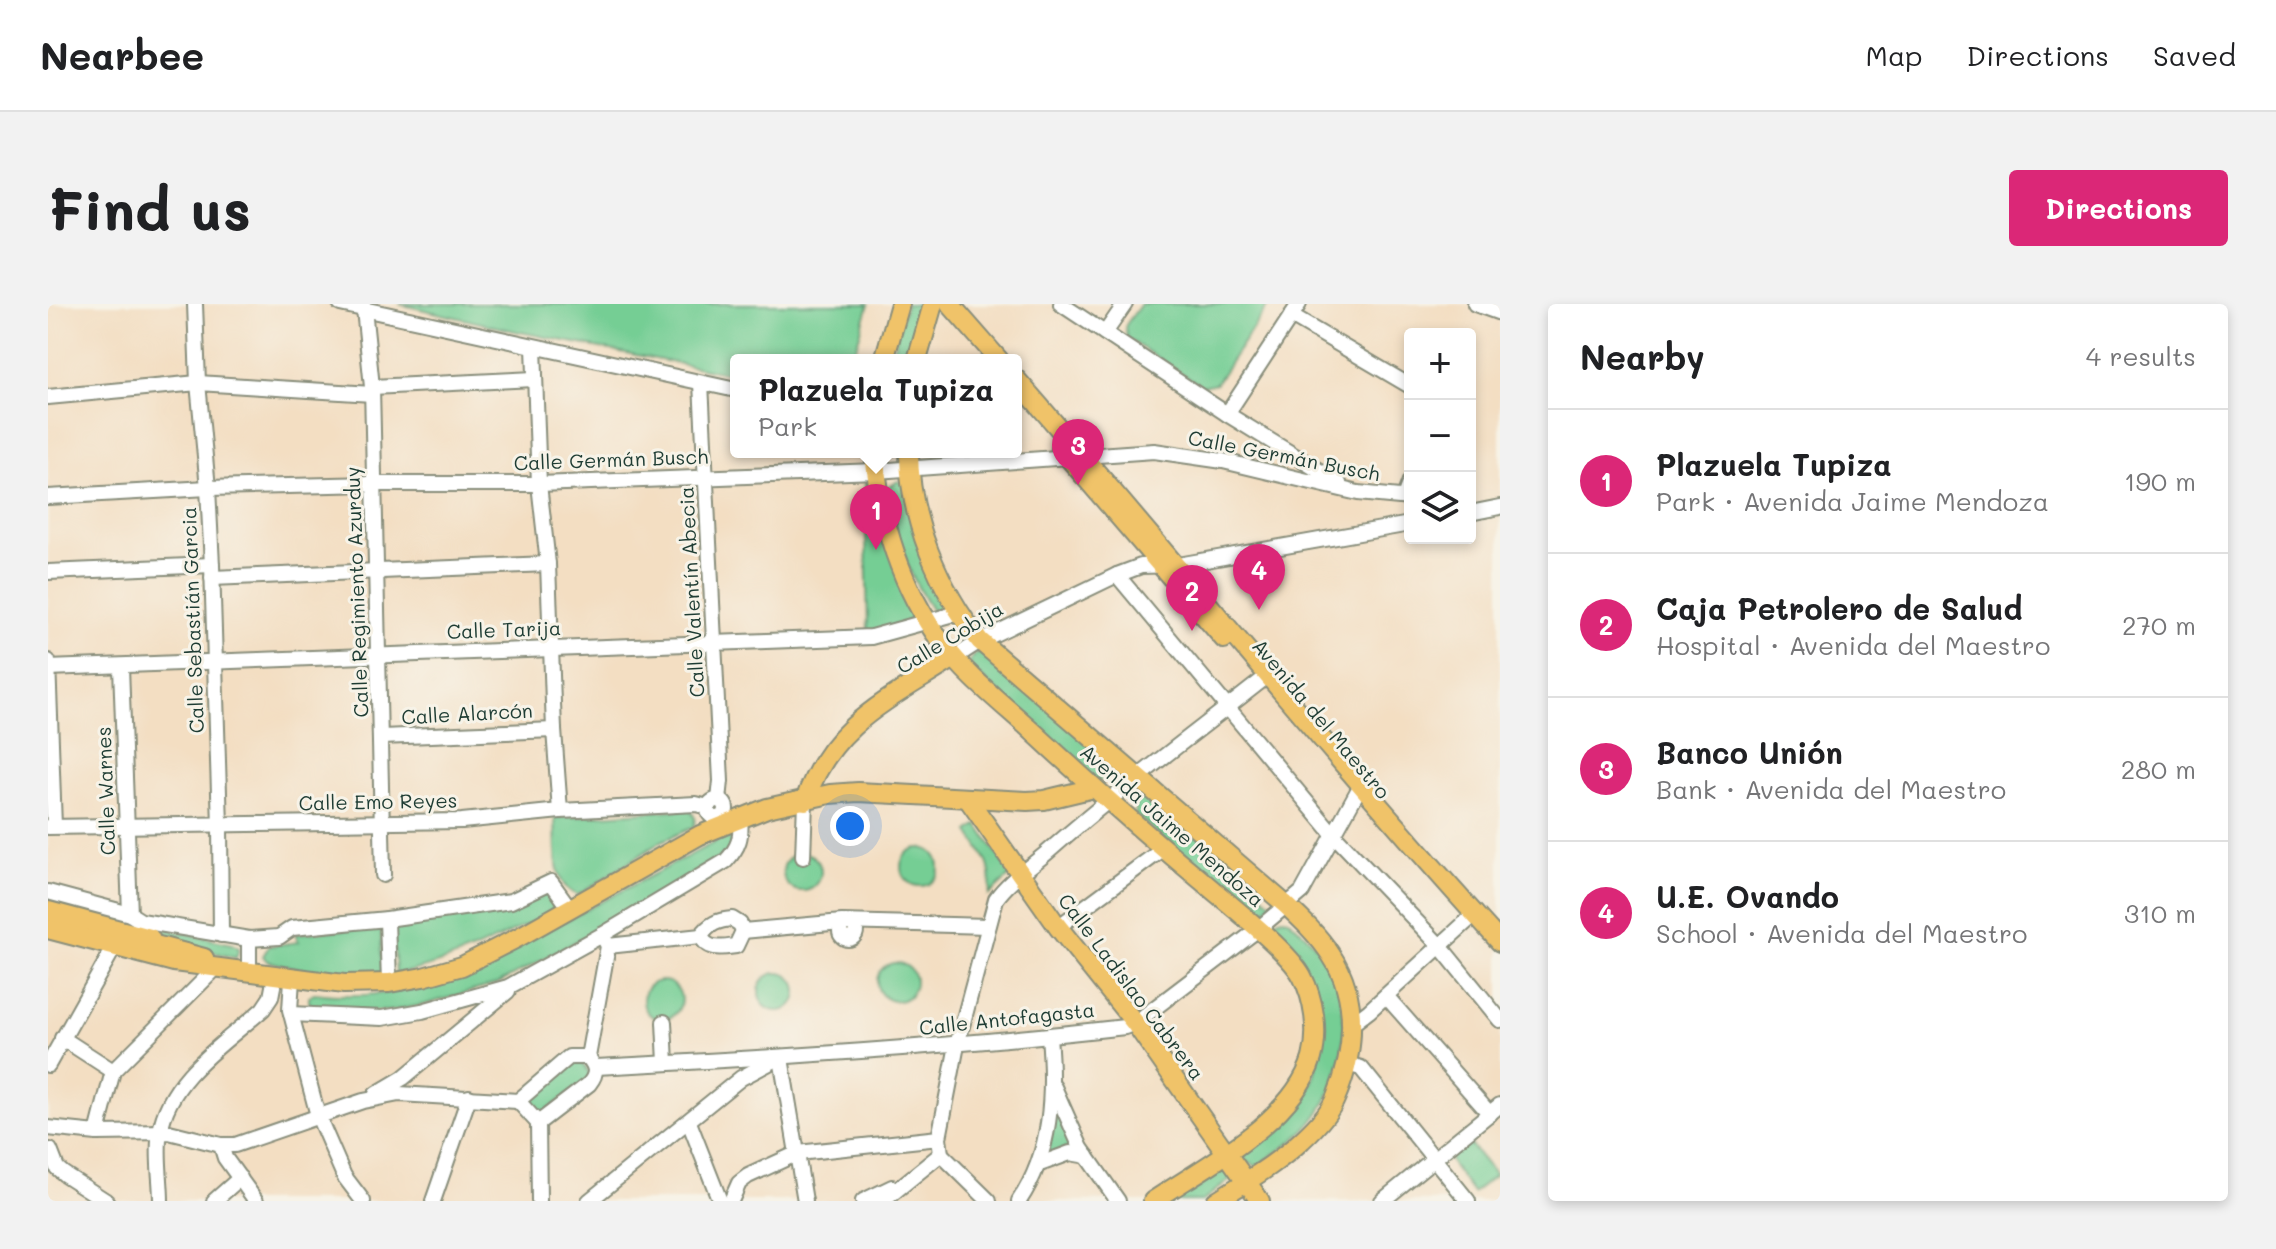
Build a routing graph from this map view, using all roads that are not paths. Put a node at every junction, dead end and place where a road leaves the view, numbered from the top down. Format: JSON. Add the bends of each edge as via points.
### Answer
{"nodes":[{"id":1,"x":195,"y":304,"type":"edge"},
{"id":2,"x":340,"y":304,"type":"edge"},
{"id":3,"x":900,"y":304,"type":"edge"},
{"id":4,"x":934,"y":304,"type":"edge"},
{"id":5,"x":950,"y":304,"type":"edge"},
{"id":6,"x":1061,"y":304,"type":"edge"},
{"id":7,"x":1125,"y":304,"type":"edge"},
{"id":8,"x":1475,"y":304,"type":"edge"},
{"id":9,"x":364,"y":309,"type":"junction"},
{"id":10,"x":1295,"y":310,"type":"edge"},
{"id":11,"x":1500,"y":313,"type":"edge"},
{"id":12,"x":1105,"y":333,"type":"junction"},
{"id":13,"x":534,"y":347,"type":"junction"},
{"id":14,"x":885,"y":354,"type":"edge"},
{"id":15,"x":919,"y":354,"type":"edge"},
{"id":16,"x":979,"y":354,"type":"edge"},
{"id":17,"x":994,"y":354,"type":"edge"},
{"id":18,"x":534,"y":379,"type":"junction"},
{"id":19,"x":1404,"y":382,"type":"edge"},
{"id":20,"x":198,"y":383,"type":"junction"},
{"id":21,"x":701,"y":383,"type":"junction"},
{"id":22,"x":1022,"y":387,"type":"edge"},
{"id":23,"x":730,"y":389,"type":"edge"},
{"id":24,"x":372,"y":391,"type":"junction"},
{"id":25,"x":48,"y":397,"type":"edge"},
{"id":26,"x":1022,"y":403,"type":"edge"},
{"id":27,"x":1227,"y":414,"type":"junction"},
{"id":28,"x":875,"y":458,"type":"edge"},
{"id":29,"x":1077,"y":458,"type":"junction"},
{"id":30,"x":909,"y":460,"type":"edge"},
{"id":31,"x":876,"y":471,"type":"junction"},
{"id":32,"x":706,"y":477,"type":"junction"},
{"id":33,"x":374,"y":484,"type":"junction"},
{"id":34,"x":539,"y":484,"type":"junction"},
{"id":35,"x":208,"y":488,"type":"junction"},
{"id":36,"x":1358,"y":493,"type":"junction"},
{"id":37,"x":48,"y":497,"type":"edge"},
{"id":38,"x":1404,"y":498,"type":"edge"},
{"id":39,"x":1476,"y":503,"type":"edge"},
{"id":40,"x":1500,"y":506,"type":"edge"},
{"id":41,"x":1476,"y":512,"type":"edge"},
{"id":42,"x":1404,"y":525,"type":"edge"},
{"id":43,"x":548,"y":564,"type":"junction"},
{"id":44,"x":1157,"y":564,"type":"junction"},
{"id":45,"x":1178,"y":565,"type":"junction"},
{"id":46,"x":48,"y":572,"type":"edge"},
{"id":47,"x":212,"y":572,"type":"junction"},
{"id":48,"x":376,"y":572,"type":"junction"},
{"id":49,"x":1117,"y":575,"type":"junction"},
{"id":50,"x":958,"y":613,"type":"junction"},
{"id":51,"x":927,"y":622,"type":"junction"},
{"id":52,"x":980,"y":641,"type":"junction"},
{"id":53,"x":715,"y":642,"type":"junction"},
{"id":54,"x":552,"y":648,"type":"junction"},
{"id":55,"x":378,"y":655,"type":"junction"},
{"id":56,"x":954,"y":658,"type":"junction"},
{"id":57,"x":215,"y":660,"type":"junction"},
{"id":58,"x":48,"y":661,"type":"edge"},
{"id":59,"x":121,"y":667,"type":"junction"},
{"id":60,"x":48,"y":668,"type":"edge"},
{"id":61,"x":1261,"y":681,"type":"junction"},
{"id":62,"x":1227,"y":708,"type":"junction"},
{"id":63,"x":554,"y":730,"type":"junction"},
{"id":64,"x":381,"y":737,"type":"junction"},
{"id":65,"x":1138,"y":776,"type":"junction"},
{"id":66,"x":1359,"y":790,"type":"junction"},
{"id":67,"x":1100,"y":794,"type":"junction"},
{"id":68,"x":968,"y":799,"type":"junction"},
{"id":69,"x":805,"y":801,"type":"junction"},
{"id":70,"x":721,"y":810,"type":"junction"},
{"id":71,"x":560,"y":811,"type":"junction"},
{"id":72,"x":381,"y":822,"type":"junction"},
{"id":73,"x":51,"y":826,"type":"edge"},
{"id":74,"x":129,"y":826,"type":"junction"},
{"id":75,"x":220,"y":826,"type":"junction"},
{"id":76,"x":700,"y":835,"type":"junction"},
{"id":77,"x":1334,"y":835,"type":"junction"},
{"id":78,"x":1163,"y":849,"type":"junction"},
{"id":79,"x":803,"y":857,"type":"dead end"},
{"id":80,"x":383,"y":875,"type":"dead end"},
{"id":81,"x":1021,"y":876,"type":"junction"},
{"id":82,"x":48,"y":892,"type":"edge"},
{"id":83,"x":1286,"y":905,"type":"junction"},
{"id":84,"x":569,"y":907,"type":"junction"},
{"id":85,"x":48,"y":911,"type":"edge"},
{"id":86,"x":130,"y":914,"type":"junction"},
{"id":87,"x":1472,"y":918,"type":"junction"},
{"id":88,"x":48,"y":919,"type":"edge"},
{"id":89,"x":387,"y":919,"type":"junction"},
{"id":90,"x":988,"y":926,"type":"junction"},
{"id":91,"x":1058,"y":927,"type":"junction"},
{"id":92,"x":48,"y":929,"type":"edge"},
{"id":93,"x":1257,"y":930,"type":"junction"},
{"id":94,"x":743,"y":931,"type":"junction"},
{"id":95,"x":1497,"y":932,"type":"edge"},
{"id":96,"x":221,"y":935,"type":"junction"},
{"id":97,"x":701,"y":936,"type":"junction"},
{"id":98,"x":48,"y":939,"type":"edge"},
{"id":99,"x":249,"y":939,"type":"junction"},
{"id":100,"x":605,"y":941,"type":"junction"},
{"id":101,"x":106,"y":942,"type":"junction"},
{"id":102,"x":1440,"y":946,"type":"junction"},
{"id":103,"x":174,"y":955,"type":"junction"},
{"id":104,"x":1500,"y":959,"type":"edge"},
{"id":105,"x":218,"y":966,"type":"junction"},
{"id":106,"x":249,"y":972,"type":"junction"},
{"id":107,"x":284,"y":977,"type":"junction"},
{"id":108,"x":389,"y":983,"type":"junction"},
{"id":109,"x":508,"y":987,"type":"junction"},
{"id":110,"x":1386,"y":996,"type":"junction"},
{"id":111,"x":291,"y":1014,"type":"junction"},
{"id":112,"x":1500,"y":1020,"type":"edge"},
{"id":113,"x":664,"y":1022,"type":"dead end"},
{"id":114,"x":1135,"y":1023,"type":"junction"},
{"id":115,"x":1352,"y":1024,"type":"junction"},
{"id":116,"x":1049,"y":1036,"type":"junction"},
{"id":117,"x":62,"y":1038,"type":"junction"},
{"id":118,"x":957,"y":1045,"type":"junction"},
{"id":119,"x":781,"y":1058,"type":"junction"},
{"id":120,"x":592,"y":1062,"type":"junction"},
{"id":121,"x":666,"y":1063,"type":"junction"},
{"id":122,"x":1347,"y":1064,"type":"junction"},
{"id":123,"x":48,"y":1065,"type":"edge"},
{"id":124,"x":113,"y":1071,"type":"junction"},
{"id":125,"x":1053,"y":1084,"type":"junction"},
{"id":126,"x":469,"y":1097,"type":"junction"},
{"id":127,"x":363,"y":1101,"type":"junction"},
{"id":128,"x":518,"y":1101,"type":"junction"},
{"id":129,"x":1497,"y":1108,"type":"edge"},
{"id":130,"x":318,"y":1116,"type":"junction"},
{"id":131,"x":689,"y":1122,"type":"junction"},
{"id":132,"x":538,"y":1123,"type":"junction"},
{"id":133,"x":48,"y":1128,"type":"edge"},
{"id":134,"x":159,"y":1132,"type":"junction"},
{"id":135,"x":97,"y":1133,"type":"junction"},
{"id":136,"x":939,"y":1138,"type":"junction"},
{"id":137,"x":221,"y":1145,"type":"junction"},
{"id":138,"x":49,"y":1148,"type":"edge"},
{"id":139,"x":798,"y":1153,"type":"junction"},
{"id":140,"x":1224,"y":1153,"type":"junction"},
{"id":141,"x":941,"y":1154,"type":"junction"},
{"id":142,"x":1087,"y":1156,"type":"junction"},
{"id":143,"x":1435,"y":1159,"type":"junction"},
{"id":144,"x":1040,"y":1164,"type":"junction"},
{"id":145,"x":917,"y":1174,"type":"junction"},
{"id":146,"x":240,"y":1178,"type":"junction"},
{"id":147,"x":1246,"y":1182,"type":"junction"},
{"id":148,"x":610,"y":1184,"type":"junction"},
{"id":149,"x":106,"y":1201,"type":"edge"},
{"id":150,"x":161,"y":1201,"type":"edge"},
{"id":151,"x":214,"y":1201,"type":"edge"},
{"id":152,"x":256,"y":1201,"type":"edge"},
{"id":153,"x":363,"y":1201,"type":"edge"},
{"id":154,"x":433,"y":1201,"type":"edge"},
{"id":155,"x":539,"y":1201,"type":"edge"},
{"id":156,"x":589,"y":1201,"type":"edge"},
{"id":157,"x":615,"y":1201,"type":"edge"},
{"id":158,"x":720,"y":1201,"type":"edge"},
{"id":159,"x":731,"y":1201,"type":"edge"},
{"id":160,"x":805,"y":1201,"type":"edge"},
{"id":161,"x":863,"y":1201,"type":"edge"},
{"id":162,"x":883,"y":1201,"type":"edge"},
{"id":163,"x":989,"y":1201,"type":"edge"},
{"id":164,"x":1019,"y":1201,"type":"edge"},
{"id":165,"x":1118,"y":1201,"type":"edge"},
{"id":166,"x":1153,"y":1201,"type":"edge"},
{"id":167,"x":1216,"y":1201,"type":"edge"},
{"id":168,"x":1260,"y":1201,"type":"edge"},
{"id":169,"x":1382,"y":1201,"type":"edge"},
{"id":170,"x":1468,"y":1201,"type":"edge"}],
"edges":[{"from":1,"to":20,"type":"street","name":"Calle Sebastián Garcia"},
{"from":2,"to":9,"type":"street"},
{"from":3,"to":14,"type":"main road"},
{"from":4,"to":15,"type":"main road"},
{"from":4,"to":16,"type":"main road"},
{"from":5,"to":17,"type":"main road"},
{"from":6,"to":12,"type":"street"},
{"from":7,"to":12,"type":"street"},
{"from":8,"to":11,"type":"street"},
{"from":9,"to":13,"type":"street"},
{"from":9,"to":24,"type":"street","name":"Calle Regimiento Azurduy"},
{"from":10,"to":19,"type":"street"},
{"from":10,"to":27,"type":"street"},
{"from":12,"to":27,"type":"street"},
{"from":13,"to":18,"type":"street"},
{"from":13,"to":21,"type":"street"},
{"from":18,"to":24,"type":"street"},
{"from":18,"to":34,"type":"street"},
{"from":20,"to":24,"type":"street"},
{"from":20,"to":25,"type":"street"},
{"from":20,"to":35,"type":"street","name":"Calle Sebastián Garcia"},
{"from":21,"to":23,"type":"street"},
{"from":21,"to":32,"type":"street","name":"Calle Valentín Abecia"},
{"from":22,"to":29,"type":"main road"},
{"from":24,"to":33,"type":"street","name":"Calle Regimiento Azurduy"},
{"from":26,"to":29,"type":"main road","name":"Avenida del Maestro"},
{"from":27,"to":36,"type":"street"},
{"from":28,"to":31,"type":"main road","name":"Avenida Jaime Mendoza"},
{"from":29,"to":30,"type":"street","name":"Calle Germán Busch"},
{"from":29,"to":36,"type":"street","name":"Calle Germán Busch","via":[[1154,451],[1223,461]]},
{"from":29,"to":44,"type":"main road","name":"Avenida del Maestro"},
{"from":29,"to":45,"type":"main road","name":"Avenida del Maestro"},
{"from":30,"to":31,"type":"street","name":"Calle Germán Busch"},
{"from":30,"to":50,"type":"main road","name":"Avenida Jaime Mendoza","via":[[925,539]]},
{"from":31,"to":32,"type":"street","name":"Calle Germán Busch"},
{"from":31,"to":51,"type":"main road","name":"Avenida Jaime Mendoza","via":[[895,555]]},
{"from":32,"to":34,"type":"street","name":"Calle Germán Busch"},
{"from":32,"to":53,"type":"street","name":"Calle Valentín Abecia"},
{"from":33,"to":34,"type":"street","name":"Calle Germán Busch"},
{"from":33,"to":35,"type":"street","name":"Calle Germán Busch"},
{"from":33,"to":48,"type":"street","name":"Calle Regimiento Azurduy"},
{"from":34,"to":43,"type":"street"},
{"from":35,"to":37,"type":"street","name":"Calle Germán Busch"},
{"from":35,"to":47,"type":"street","name":"Calle Sebastián Garcia"},
{"from":36,"to":38,"type":"street","name":"Calle Germán Busch"},
{"from":39,"to":40,"type":"street"},
{"from":40,"to":41,"type":"street"},
{"from":42,"to":45,"type":"street","name":"Calle Cobija"},
{"from":43,"to":48,"type":"street"},
{"from":43,"to":54,"type":"street"},
{"from":44,"to":45,"type":"street","name":"Calle Cobija"},
{"from":44,"to":49,"type":"street","name":"Calle Cobija"},
{"from":44,"to":61,"type":"main road","name":"Avenida del Maestro"},
{"from":45,"to":66,"type":"main road","name":"Avenida del Maestro"},
{"from":46,"to":47,"type":"street"},
{"from":47,"to":48,"type":"street"},
{"from":47,"to":57,"type":"street","name":"Calle Sebastián Garcia"},
{"from":48,"to":55,"type":"street","name":"Calle Regimiento Azurduy"},
{"from":49,"to":52,"type":"street","name":"Calle Cobija"},
{"from":49,"to":62,"type":"street"},
{"from":50,"to":51,"type":"street","name":"Calle Tarija"},
{"from":50,"to":52,"type":"main road","name":"Avenida Jaime Mendoza"},
{"from":51,"to":53,"type":"street","name":"Calle Tarija","via":[[871,637]]},
{"from":51,"to":56,"type":"main road","name":"Avenida Jaime Mendoza"},
{"from":52,"to":56,"type":"street","name":"Calle Cobija"},
{"from":52,"to":65,"type":"main road","name":"Avenida Jaime Mendoza"},
{"from":53,"to":54,"type":"street","name":"Calle Tarija"},
{"from":53,"to":70,"type":"street","name":"Calle Valentín Abecia"},
{"from":54,"to":55,"type":"street","name":"Calle Tarija"},
{"from":54,"to":63,"type":"street"},
{"from":55,"to":57,"type":"street","name":"Calle Tarija"},
{"from":55,"to":64,"type":"street","name":"Calle Regimiento Azurduy"},
{"from":56,"to":67,"type":"main road","name":"Avenida Jaime Mendoza"},
{"from":56,"to":69,"type":"main road","name":"Calle Cobija","via":[[853,724],[822,761]]},
{"from":57,"to":59,"type":"street","name":"Calle Tarija"},
{"from":57,"to":75,"type":"street","name":"Calle Sebastián Garcia"},
{"from":58,"to":60,"type":"street"},
{"from":59,"to":60,"type":"street","name":"Calle Tarija"},
{"from":59,"to":74,"type":"street","name":"Calle Warnes"},
{"from":60,"to":73,"type":"street"},
{"from":61,"to":62,"type":"street"},
{"from":61,"to":66,"type":"main road","name":"Avenida del Maestro"},
{"from":62,"to":65,"type":"street"},
{"from":62,"to":77,"type":"street"},
{"from":63,"to":64,"type":"street","name":"Calle Alarcón"},
{"from":63,"to":71,"type":"street"},
{"from":64,"to":72,"type":"street","name":"Calle Regimiento Azurduy"},
{"from":65,"to":67,"type":"street"},
{"from":65,"to":83,"type":"main road","name":"Avenida Jaime Mendoza"},
{"from":66,"to":77,"type":"street","name":"Calle Antofagasta"},
{"from":66,"to":87,"type":"main road","name":"Avenida del Maestro"},
{"from":67,"to":68,"type":"main road"},
{"from":67,"to":78,"type":"main road","name":"Avenida Jaime Mendoza"},
{"from":67,"to":81,"type":"street"},
{"from":68,"to":69,"type":"main road","via":[[858,792]]},
{"from":68,"to":81,"type":"main road","name":"Calle Ladislao Cabrera"},
{"from":69,"to":70,"type":"main road"},
{"from":69,"to":79,"type":"street"},
{"from":70,"to":71,"type":"street","name":"Calle Emo Reyes","via":[[696,804]]},
{"from":70,"to":76,"type":"main road"},
{"from":70,"to":76,"type":"main road"},
{"from":70,"to":100,"type":"street","name":"Calle Valentín Abecia","via":[[741,834],[738,848]]},
{"from":71,"to":72,"type":"street","name":"Calle Emo Reyes"},
{"from":72,"to":75,"type":"street","name":"Calle Emo Reyes"},
{"from":72,"to":80,"type":"street","name":"Calle Regimiento Azurduy"},
{"from":73,"to":74,"type":"street","name":"Calle Emo Reyes"},
{"from":74,"to":75,"type":"street","name":"Calle Emo Reyes"},
{"from":74,"to":86,"type":"street","name":"Calle Warnes"},
{"from":75,"to":96,"type":"street","name":"Calle Sebastián Garcia"},
{"from":76,"to":84,"type":"main road"},
{"from":77,"to":83,"type":"street","name":"Calle Antofagasta","via":[[1302,892]]},
{"from":77,"to":102,"type":"street"},
{"from":78,"to":91,"type":"street"},
{"from":78,"to":93,"type":"main road","name":"Avenida Jaime Mendoza"},
{"from":81,"to":90,"type":"street","via":[[996,899]]},
{"from":81,"to":91,"type":"main road","name":"Calle Ladislao Cabrera"},
{"from":82,"to":86,"type":"street"},
{"from":83,"to":93,"type":"street","name":"Calle Antofagasta"},
{"from":83,"to":115,"type":"main road","name":"Avenida Jaime Mendoza","via":[[1333,957],[1348,992]]},
{"from":84,"to":89,"type":"street","via":[[551,882],[511,901]]},
{"from":84,"to":108,"type":"main road","via":[[462,966]]},
{"from":85,"to":103,"type":"main road","via":[[157,939]]},
{"from":86,"to":96,"type":"street","via":[[141,921]]},
{"from":87,"to":95,"type":"main road","name":"Avenida del Maestro"},
{"from":87,"to":102,"type":"street"},
{"from":87,"to":104,"type":"main road","name":"Avenida del Maestro"},
{"from":88,"to":101,"type":"main road"},
{"from":89,"to":99,"type":"street","via":[[292,928],[279,937]]},
{"from":89,"to":108,"type":"street"},
{"from":90,"to":94,"type":"street","via":[[849,923]]},
{"from":90,"to":118,"type":"street"},
{"from":91,"to":114,"type":"main road","name":"Calle Ladislao Cabrera"},
{"from":92,"to":101,"type":"main road"},
{"from":93,"to":114,"type":"street","name":"Calle Antofagasta"},
{"from":93,"to":140,"type":"main road","name":"Avenida Jaime Mendoza","via":[[1301,974],[1315,1025],[1312,1057],[1285,1105]]},
{"from":94,"to":97,"type":"street","via":[[732,919],[721,920]]},
{"from":94,"to":97,"type":"street","via":[[736,946],[730,947],[709,947]]},
{"from":96,"to":99,"type":"street"},
{"from":97,"to":100,"type":"street"},
{"from":98,"to":101,"type":"main road"},
{"from":99,"to":106,"type":"street"},
{"from":100,"to":109,"type":"street","name":"Calle Valentín Abecia"},
{"from":100,"to":120,"type":"street"},
{"from":101,"to":103,"type":"main road"},
{"from":101,"to":117,"type":"street"},
{"from":102,"to":110,"type":"street"},
{"from":102,"to":112,"type":"street"},
{"from":103,"to":105,"type":"main road"},
{"from":105,"to":106,"type":"main road"},
{"from":105,"to":124,"type":"street"},
{"from":106,"to":107,"type":"main road"},
{"from":107,"to":108,"type":"main road"},
{"from":107,"to":111,"type":"street"},
{"from":107,"to":134,"type":"street","via":[[263,1009],[173,1094]]},
{"from":109,"to":111,"type":"street","via":[[382,1018]]},
{"from":109,"to":127,"type":"street","via":[[403,1078]]},
{"from":110,"to":115,"type":"street"},
{"from":110,"to":129,"type":"street"},
{"from":111,"to":130,"type":"street"},
{"from":113,"to":121,"type":"street"},
{"from":114,"to":116,"type":"street","name":"Calle Antofagasta"},
{"from":114,"to":140,"type":"main road","name":"Calle Ladislao Cabrera"},
{"from":115,"to":122,"type":"main road","name":"Avenida Jaime Mendoza"},
{"from":116,"to":118,"type":"street","name":"Calle Antofagasta"},
{"from":116,"to":125,"type":"street"},
{"from":117,"to":123,"type":"street"},
{"from":117,"to":124,"type":"street"},
{"from":118,"to":119,"type":"street","name":"Calle Antofagasta"},
{"from":118,"to":136,"type":"street"},
{"from":119,"to":121,"type":"street","name":"Calle Antofagasta"},
{"from":119,"to":131,"type":"street","via":[[741,1078]]},
{"from":119,"to":139,"type":"street"},
{"from":120,"to":121,"type":"street","name":"Calle Antofagasta"},
{"from":120,"to":128,"type":"street","name":"Calle Antofagasta","via":[[569,1057]]},
{"from":120,"to":132,"type":"street","via":[[595,1076],[589,1084]]},
{"from":122,"to":143,"type":"street","via":[[1361,1068]]},
{"from":122,"to":147,"type":"main road","name":"Avenida Jaime Mendoza","via":[[1335,1100],[1320,1121]]},
{"from":124,"to":135,"type":"street"},
{"from":125,"to":142,"type":"street"},
{"from":125,"to":144,"type":"street"},
{"from":126,"to":127,"type":"street","via":[[399,1094]]},
{"from":126,"to":128,"type":"street"},
{"from":126,"to":154,"type":"street"},
{"from":127,"to":130,"type":"street"},
{"from":128,"to":132,"type":"street"},
{"from":129,"to":143,"type":"street"},
{"from":130,"to":137,"type":"street","via":[[235,1145]]},
{"from":130,"to":153,"type":"street","via":[[344,1176]]},
{"from":131,"to":148,"type":"street"},
{"from":131,"to":158,"type":"street"},
{"from":132,"to":155,"type":"street"},
{"from":133,"to":135,"type":"street"},
{"from":134,"to":135,"type":"street"},
{"from":134,"to":137,"type":"street"},
{"from":134,"to":150,"type":"street"},
{"from":136,"to":139,"type":"street"},
{"from":136,"to":141,"type":"street"},
{"from":137,"to":146,"type":"street"},
{"from":138,"to":149,"type":"street","via":[[57,1168]]},
{"from":139,"to":159,"type":"street","via":[[748,1176]]},
{"from":139,"to":160,"type":"street"},
{"from":140,"to":147,"type":"main road","name":"Calle Ladislao Cabrera"},
{"from":140,"to":166,"type":"main road","name":"Avenida Jaime Mendoza"},
{"from":141,"to":145,"type":"street"},
{"from":141,"to":163,"type":"street"},
{"from":142,"to":144,"type":"street","via":[[1070,1153]]},
{"from":142,"to":165,"type":"street"},
{"from":143,"to":169,"type":"street"},
{"from":143,"to":170,"type":"street"},
{"from":144,"to":164,"type":"street"},
{"from":145,"to":161,"type":"street"},
{"from":145,"to":162,"type":"street"},
{"from":146,"to":151,"type":"street"},
{"from":146,"to":152,"type":"street"},
{"from":147,"to":167,"type":"main road","name":"Avenida Jaime Mendoza"},
{"from":147,"to":168,"type":"main road","name":"Calle Ladislao Cabrera"},
{"from":148,"to":156,"type":"street"},
{"from":148,"to":157,"type":"street"}]}
